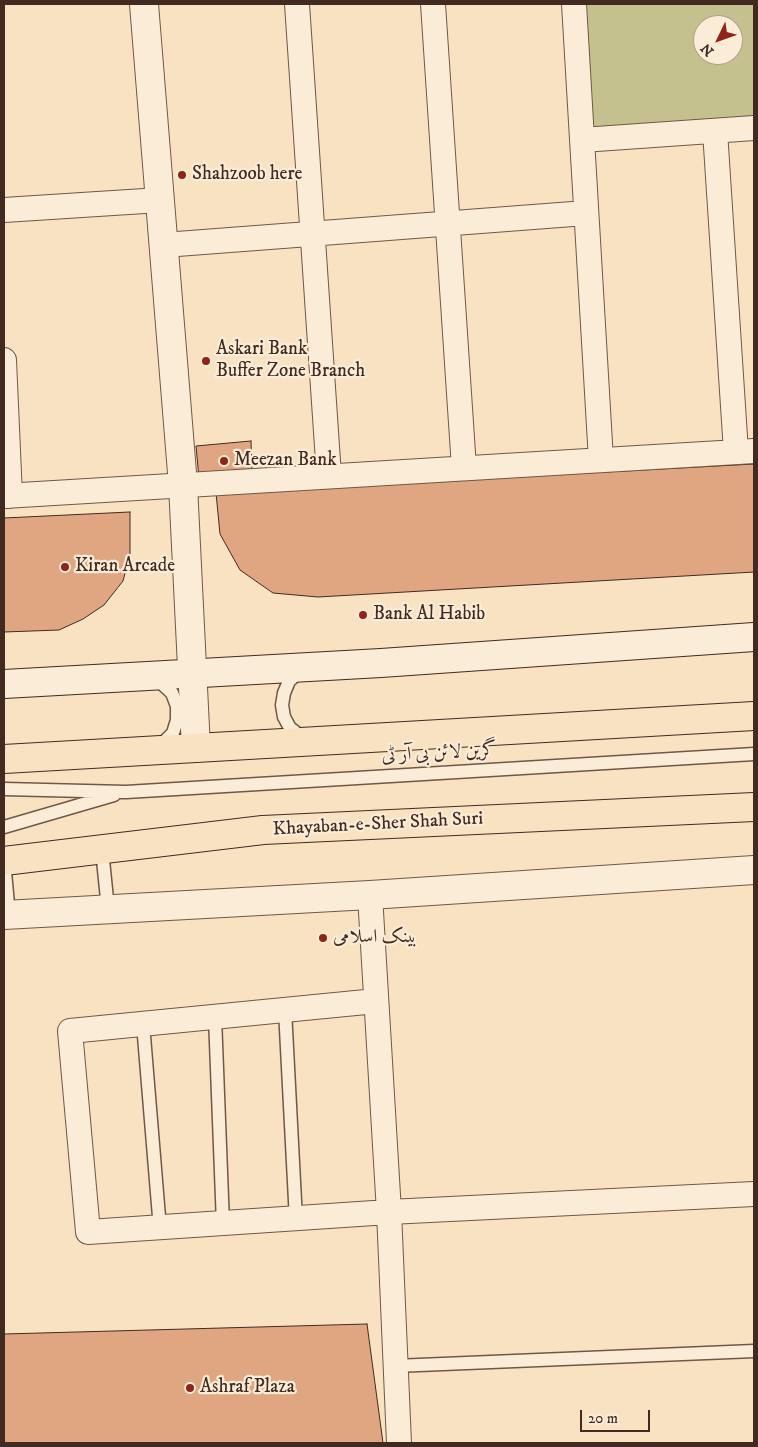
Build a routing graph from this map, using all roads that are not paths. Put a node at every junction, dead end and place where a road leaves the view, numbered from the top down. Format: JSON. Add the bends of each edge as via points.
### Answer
{"nodes":[{"id":1,"x":144,"y":4,"type":"edge"},
{"id":2,"x":297,"y":4,"type":"edge"},
{"id":3,"x":433,"y":4,"type":"edge"},
{"id":4,"x":574,"y":4,"type":"edge"},
{"id":5,"x":754,"y":128,"type":"edge"},
{"id":6,"x":715,"y":130,"type":"junction"},
{"id":7,"x":582,"y":140,"type":"junction"},
{"id":8,"x":160,"y":200,"type":"junction"},
{"id":9,"x":4,"y":210,"type":"edge"},
{"id":10,"x":586,"y":214,"type":"junction"},
{"id":11,"x":449,"y":224,"type":"junction"},
{"id":12,"x":313,"y":234,"type":"junction"},
{"id":13,"x":164,"y":245,"type":"junction"},
{"id":14,"x":4,"y":360,"type":"edge"},
{"id":15,"x":745,"y":452,"type":"edge"},
{"id":16,"x":601,"y":460,"type":"junction"},
{"id":17,"x":464,"y":468,"type":"junction"},
{"id":18,"x":329,"y":476,"type":"junction"},
{"id":19,"x":183,"y":485,"type":"junction"},
{"id":20,"x":7,"y":496,"type":"edge"},
{"id":21,"x":754,"y":637,"type":"edge"},
{"id":22,"x":309,"y":667,"type":"junction"},
{"id":23,"x":194,"y":673,"type":"junction"},
{"id":24,"x":152,"y":676,"type":"junction"},
{"id":25,"x":4,"y":684,"type":"edge"},
{"id":26,"x":754,"y":716,"type":"edge"},
{"id":27,"x":311,"y":742,"type":"junction"},
{"id":28,"x":196,"y":748,"type":"junction"},
{"id":29,"x":154,"y":751,"type":"junction"},
{"id":30,"x":754,"y":754,"type":"edge"},
{"id":31,"x":4,"y":759,"type":"edge"},
{"id":32,"x":4,"y":789,"type":"edge"},
{"id":33,"x":126,"y":792,"type":"junction"},
{"id":34,"x":754,"y":813,"type":"edge"},
{"id":35,"x":4,"y":827,"type":"edge"},
{"id":36,"x":102,"y":850,"type":"junction"},
{"id":37,"x":4,"y":861,"type":"edge"},
{"id":38,"x":754,"y":870,"type":"edge"},
{"id":39,"x":370,"y":895,"type":"junction"},
{"id":40,"x":108,"y":909,"type":"junction"},
{"id":41,"x":6,"y":915,"type":"edge"},
{"id":42,"x":376,"y":1001,"type":"junction"},
{"id":43,"x":285,"y":1010,"type":"junction"},
{"id":44,"x":215,"y":1017,"type":"junction"},
{"id":45,"x":143,"y":1024,"type":"junction"},
{"id":46,"x":754,"y":1194,"type":"edge"},
{"id":47,"x":389,"y":1212,"type":"junction"},
{"id":48,"x":296,"y":1220,"type":"junction"},
{"id":49,"x":223,"y":1224,"type":"junction"},
{"id":50,"x":160,"y":1229,"type":"junction"},
{"id":51,"x":754,"y":1351,"type":"edge"},
{"id":52,"x":396,"y":1366,"type":"junction"},
{"id":53,"x":399,"y":1443,"type":"edge"}],
"edges":[{"from":1,"to":8,"type":"street"},
{"from":2,"to":12,"type":"street"},
{"from":3,"to":11,"type":"street"},
{"from":4,"to":7,"type":"street"},
{"from":5,"to":6,"type":"street"},
{"from":6,"to":7,"type":"street"},
{"from":6,"to":15,"type":"street"},
{"from":7,"to":10,"type":"street"},
{"from":8,"to":9,"type":"street"},
{"from":8,"to":13,"type":"street"},
{"from":10,"to":11,"type":"street"},
{"from":10,"to":16,"type":"street"},
{"from":11,"to":12,"type":"street"},
{"from":11,"to":17,"type":"street"},
{"from":12,"to":13,"type":"street"},
{"from":12,"to":18,"type":"street"},
{"from":13,"to":19,"type":"street"},
{"from":14,"to":20,"type":"street"},
{"from":15,"to":16,"type":"street"},
{"from":16,"to":17,"type":"street"},
{"from":17,"to":18,"type":"street"},
{"from":18,"to":19,"type":"street"},
{"from":19,"to":20,"type":"street"},
{"from":19,"to":23,"type":"street"},
{"from":21,"to":22,"type":"street"},
{"from":22,"to":23,"type":"street"},
{"from":22,"to":27,"type":"lane","via":[[289,681],[282,705],[290,728]]},
{"from":23,"to":24,"type":"street"},
{"from":23,"to":28,"type":"street"},
{"from":24,"to":25,"type":"street"},
{"from":24,"to":29,"type":"lane","via":[[168,688],[177,706],[173,732]]},
{"from":26,"to":27,"type":"main road"},
{"from":27,"to":28,"type":"main road"},
{"from":28,"to":29,"type":"main road"},
{"from":29,"to":31,"type":"main road"},
{"from":30,"to":33,"type":"lane","name":"گرین لائن بی آر ٹی"},
{"from":32,"to":33,"type":"lane","name":"گرین لائن بی آر ٹی"},
{"from":33,"to":35,"type":"lane","name":"گرین لائن بی آر ٹی"},
{"from":34,"to":36,"type":"main road","name":"Khayaban-e-Sher Shah Suri","via":[[262,830]]},
{"from":36,"to":37,"type":"main road","name":"Khayaban-e-Sher Shah Suri"},
{"from":36,"to":40,"type":"lane"},
{"from":37,"to":41,"type":"lane"},
{"from":38,"to":39,"type":"street"},
{"from":39,"to":40,"type":"street"},
{"from":39,"to":42,"type":"street"},
{"from":40,"to":41,"type":"street"},
{"from":42,"to":43,"type":"street"},
{"from":42,"to":47,"type":"street"},
{"from":43,"to":44,"type":"street"},
{"from":43,"to":48,"type":"lane"},
{"from":44,"to":45,"type":"street"},
{"from":44,"to":49,"type":"lane"},
{"from":45,"to":50,"type":"lane"},
{"from":45,"to":50,"type":"street","via":[[70,1031],[88,1232]]},
{"from":46,"to":47,"type":"street"},
{"from":47,"to":48,"type":"street"},
{"from":47,"to":52,"type":"street"},
{"from":48,"to":49,"type":"street"},
{"from":49,"to":50,"type":"street"},
{"from":51,"to":52,"type":"lane"},
{"from":52,"to":53,"type":"street"}]}
